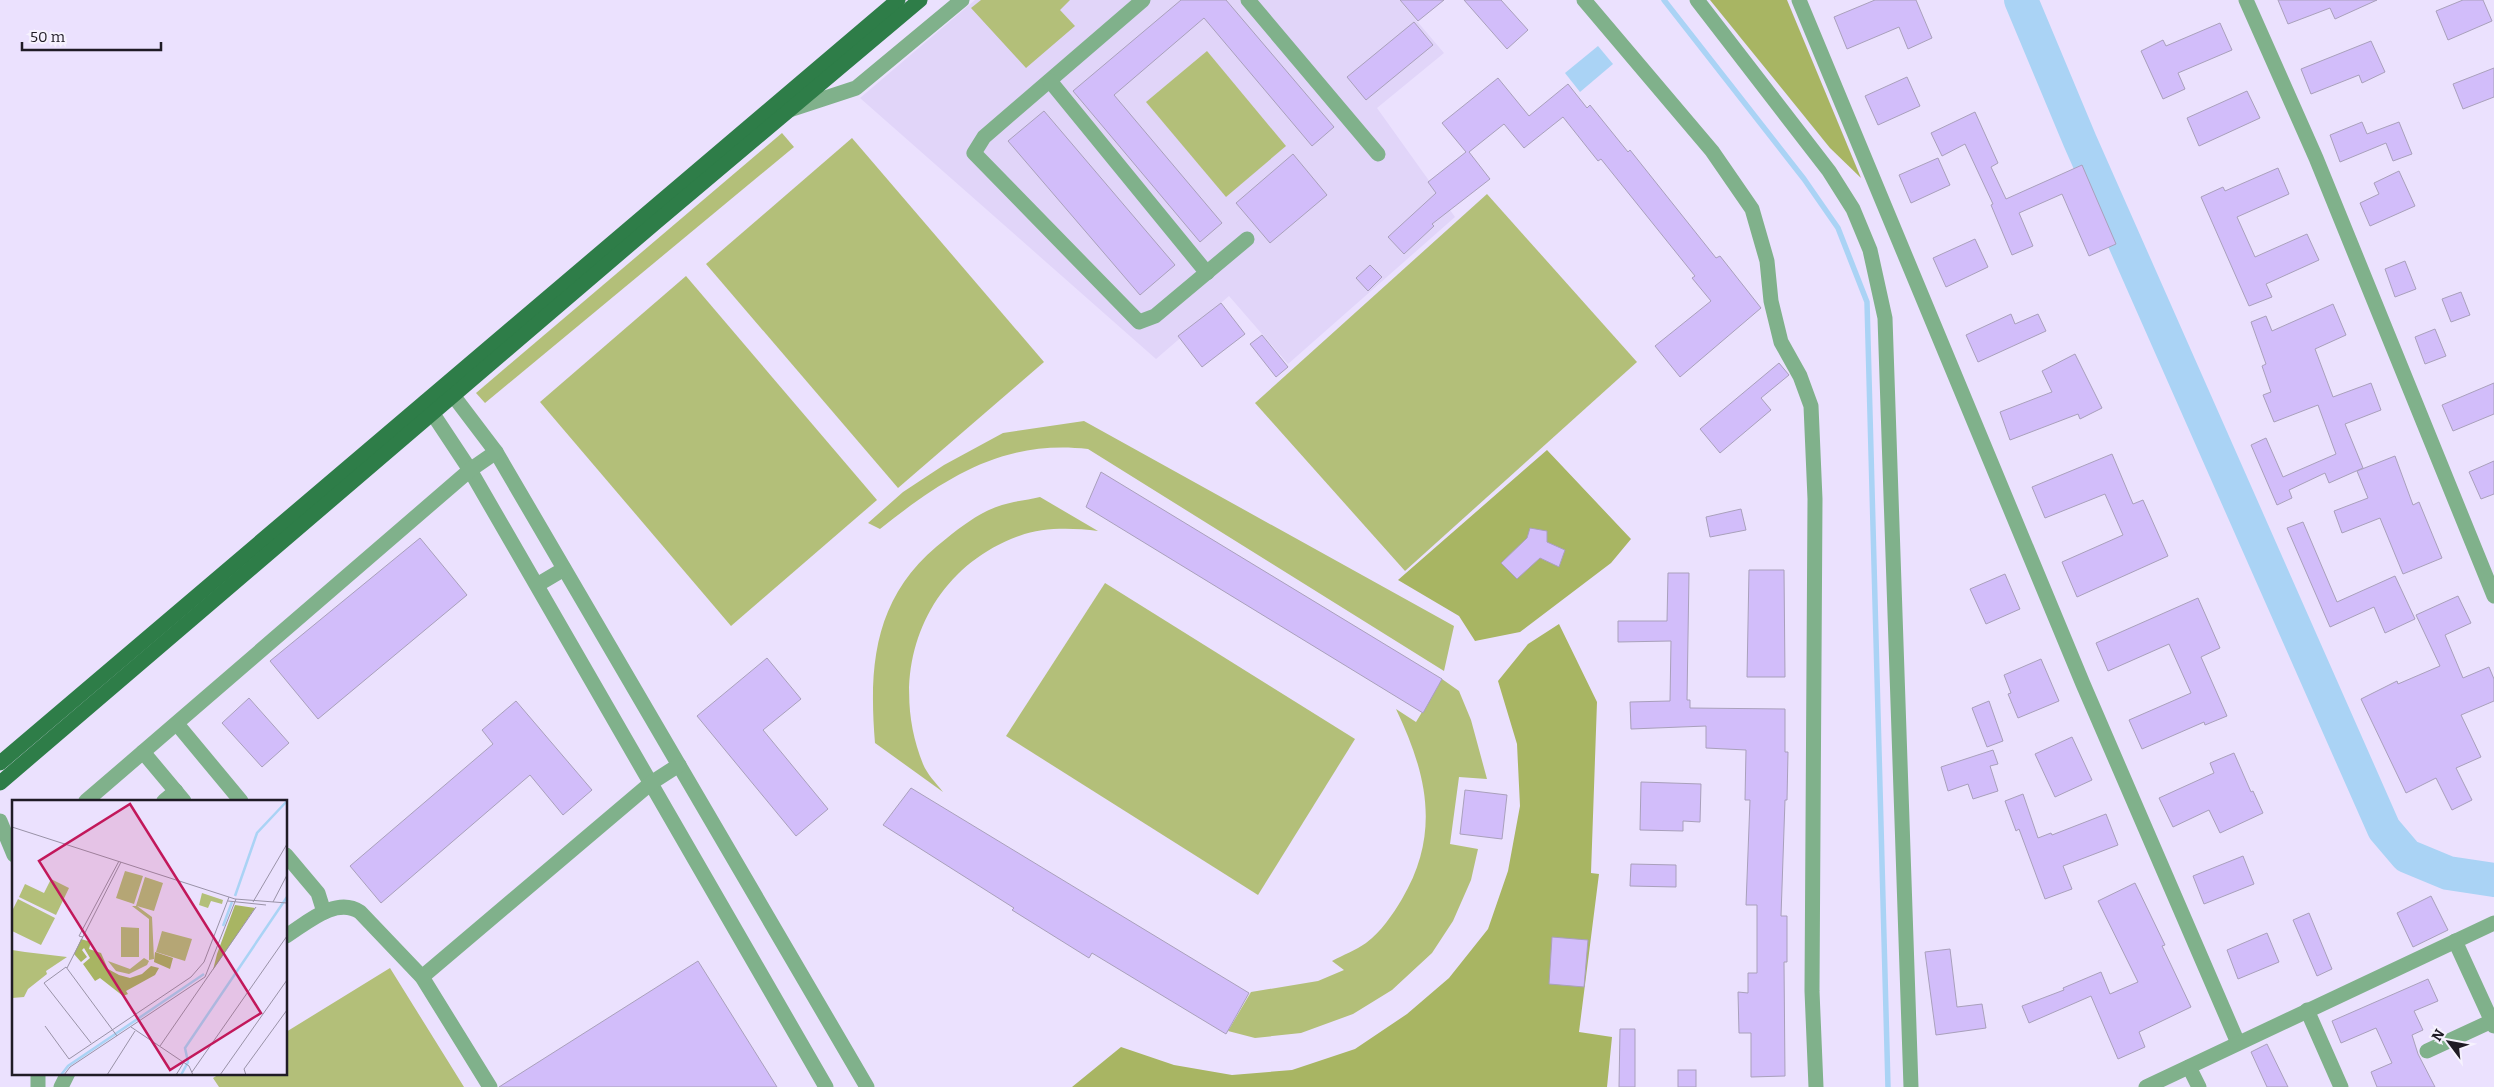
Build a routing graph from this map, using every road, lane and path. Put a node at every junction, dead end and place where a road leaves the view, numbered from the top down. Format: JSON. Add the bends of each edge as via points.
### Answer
{"nodes":[{"id":1,"x":898,"y":0,"type":"edge"},
{"id":2,"x":920,"y":0,"type":"edge"},
{"id":3,"x":962,"y":0,"type":"edge"},
{"id":4,"x":1143,"y":0,"type":"edge"},
{"id":5,"x":1248,"y":0,"type":"edge"},
{"id":6,"x":1584,"y":0,"type":"edge"},
{"id":7,"x":1697,"y":0,"type":"edge"},
{"id":8,"x":1800,"y":0,"type":"edge"},
{"id":9,"x":2246,"y":0,"type":"edge"},
{"id":10,"x":1050,"y":81,"type":"junction"},
{"id":11,"x":788,"y":110,"type":"junction"},
{"id":12,"x":1378,"y":154,"type":"dead end"},
{"id":13,"x":1247,"y":239,"type":"dead end"},
{"id":14,"x":1207,"y":272,"type":"junction"},
{"id":15,"x":449,"y":391,"type":"junction"},
{"id":16,"x":429,"y":408,"type":"junction"},
{"id":17,"x":496,"y":452,"type":"junction"},
{"id":18,"x":470,"y":470,"type":"junction"},
{"id":19,"x":564,"y":569,"type":"junction"},
{"id":20,"x":537,"y":585,"type":"junction"},
{"id":21,"x":2494,"y":596,"type":"edge"},
{"id":22,"x":177,"y":724,"type":"junction"},
{"id":23,"x":143,"y":752,"type":"junction"},
{"id":24,"x":0,"y":763,"type":"edge"},
{"id":25,"x":678,"y":766,"type":"junction"},
{"id":26,"x":0,"y":783,"type":"edge"},
{"id":27,"x":651,"y":783,"type":"junction"},
{"id":28,"x":180,"y":796,"type":"edge"},
{"id":29,"x":87,"y":800,"type":"edge"},
{"id":30,"x":167,"y":800,"type":"edge"},
{"id":31,"x":240,"y":800,"type":"edge"},
{"id":32,"x":0,"y":821,"type":"edge"},
{"id":33,"x":12,"y":850,"type":"edge"},
{"id":34,"x":288,"y":857,"type":"edge"},
{"id":35,"x":324,"y":912,"type":"junction"},
{"id":36,"x":2494,"y":922,"type":"edge"},
{"id":37,"x":288,"y":935,"type":"edge"},
{"id":38,"x":2455,"y":941,"type":"junction"},
{"id":39,"x":422,"y":977,"type":"junction"},
{"id":40,"x":2307,"y":1010,"type":"junction"},
{"id":41,"x":2493,"y":1023,"type":"edge"},
{"id":42,"x":2238,"y":1043,"type":"junction"},
{"id":43,"x":2428,"y":1051,"type":"dead end"},
{"id":44,"x":2189,"y":1067,"type":"junction"},
{"id":45,"x":38,"y":1074,"type":"edge"},
{"id":46,"x":68,"y":1074,"type":"edge"},
{"id":47,"x":38,"y":1087,"type":"edge"},
{"id":48,"x":61,"y":1087,"type":"edge"},
{"id":49,"x":490,"y":1087,"type":"edge"},
{"id":50,"x":826,"y":1087,"type":"edge"},
{"id":51,"x":867,"y":1087,"type":"edge"},
{"id":52,"x":1816,"y":1087,"type":"edge"},
{"id":53,"x":1911,"y":1087,"type":"edge"},
{"id":54,"x":2146,"y":1087,"type":"edge"},
{"id":55,"x":2199,"y":1087,"type":"edge"},
{"id":56,"x":2341,"y":1087,"type":"edge"}],
"edges":[{"from":1,"to":15,"type":"main road"},
{"from":2,"to":11,"type":"main road"},
{"from":3,"to":11,"type":"street","via":[[856,88]]},
{"from":4,"to":10,"type":"street"},
{"from":5,"to":12,"type":"street"},
{"from":6,"to":52,"type":"street","via":[[1712,152],[1752,209],[1767,261],[1771,301],[1782,342],[1811,406],[1815,499],[1812,991]]},
{"from":7,"to":53,"type":"street","via":[[1829,171],[1853,209],[1879,282],[1885,318]]},
{"from":8,"to":42,"type":"street","via":[[2083,684]]},
{"from":9,"to":21,"type":"street","via":[[2320,167]]},
{"from":10,"to":14,"type":"street"},
{"from":10,"to":14,"type":"street","via":[[984,137],[974,153],[1139,322],[1155,316]]},
{"from":11,"to":15,"type":"main road"},
{"from":13,"to":14,"type":"street"},
{"from":15,"to":16,"type":"main road"},
{"from":15,"to":17,"type":"street"},
{"from":16,"to":18,"type":"street"},
{"from":16,"to":24,"type":"main road"},
{"from":16,"to":26,"type":"main road"},
{"from":17,"to":18,"type":"street"},
{"from":17,"to":19,"type":"street"},
{"from":18,"to":20,"type":"street"},
{"from":18,"to":22,"type":"street"},
{"from":19,"to":20,"type":"street"},
{"from":19,"to":25,"type":"street"},
{"from":20,"to":27,"type":"street"},
{"from":22,"to":23,"type":"street"},
{"from":22,"to":31,"type":"street"},
{"from":23,"to":28,"type":"street"},
{"from":23,"to":29,"type":"street"},
{"from":25,"to":27,"type":"street"},
{"from":25,"to":51,"type":"street"},
{"from":27,"to":39,"type":"street"},
{"from":27,"to":50,"type":"street"},
{"from":28,"to":30,"type":"street"},
{"from":32,"to":33,"type":"street"},
{"from":34,"to":35,"type":"street","via":[[318,893]]},
{"from":35,"to":37,"type":"street"},
{"from":35,"to":39,"type":"street","via":[[352,907]]},
{"from":36,"to":38,"type":"street"},
{"from":38,"to":40,"type":"street"},
{"from":38,"to":41,"type":"street"},
{"from":39,"to":49,"type":"street"},
{"from":40,"to":42,"type":"street"},
{"from":40,"to":56,"type":"street"},
{"from":41,"to":43,"type":"street"},
{"from":42,"to":44,"type":"street"},
{"from":44,"to":54,"type":"street"},
{"from":44,"to":55,"type":"street"},
{"from":45,"to":47,"type":"street"},
{"from":46,"to":48,"type":"street"}]}
